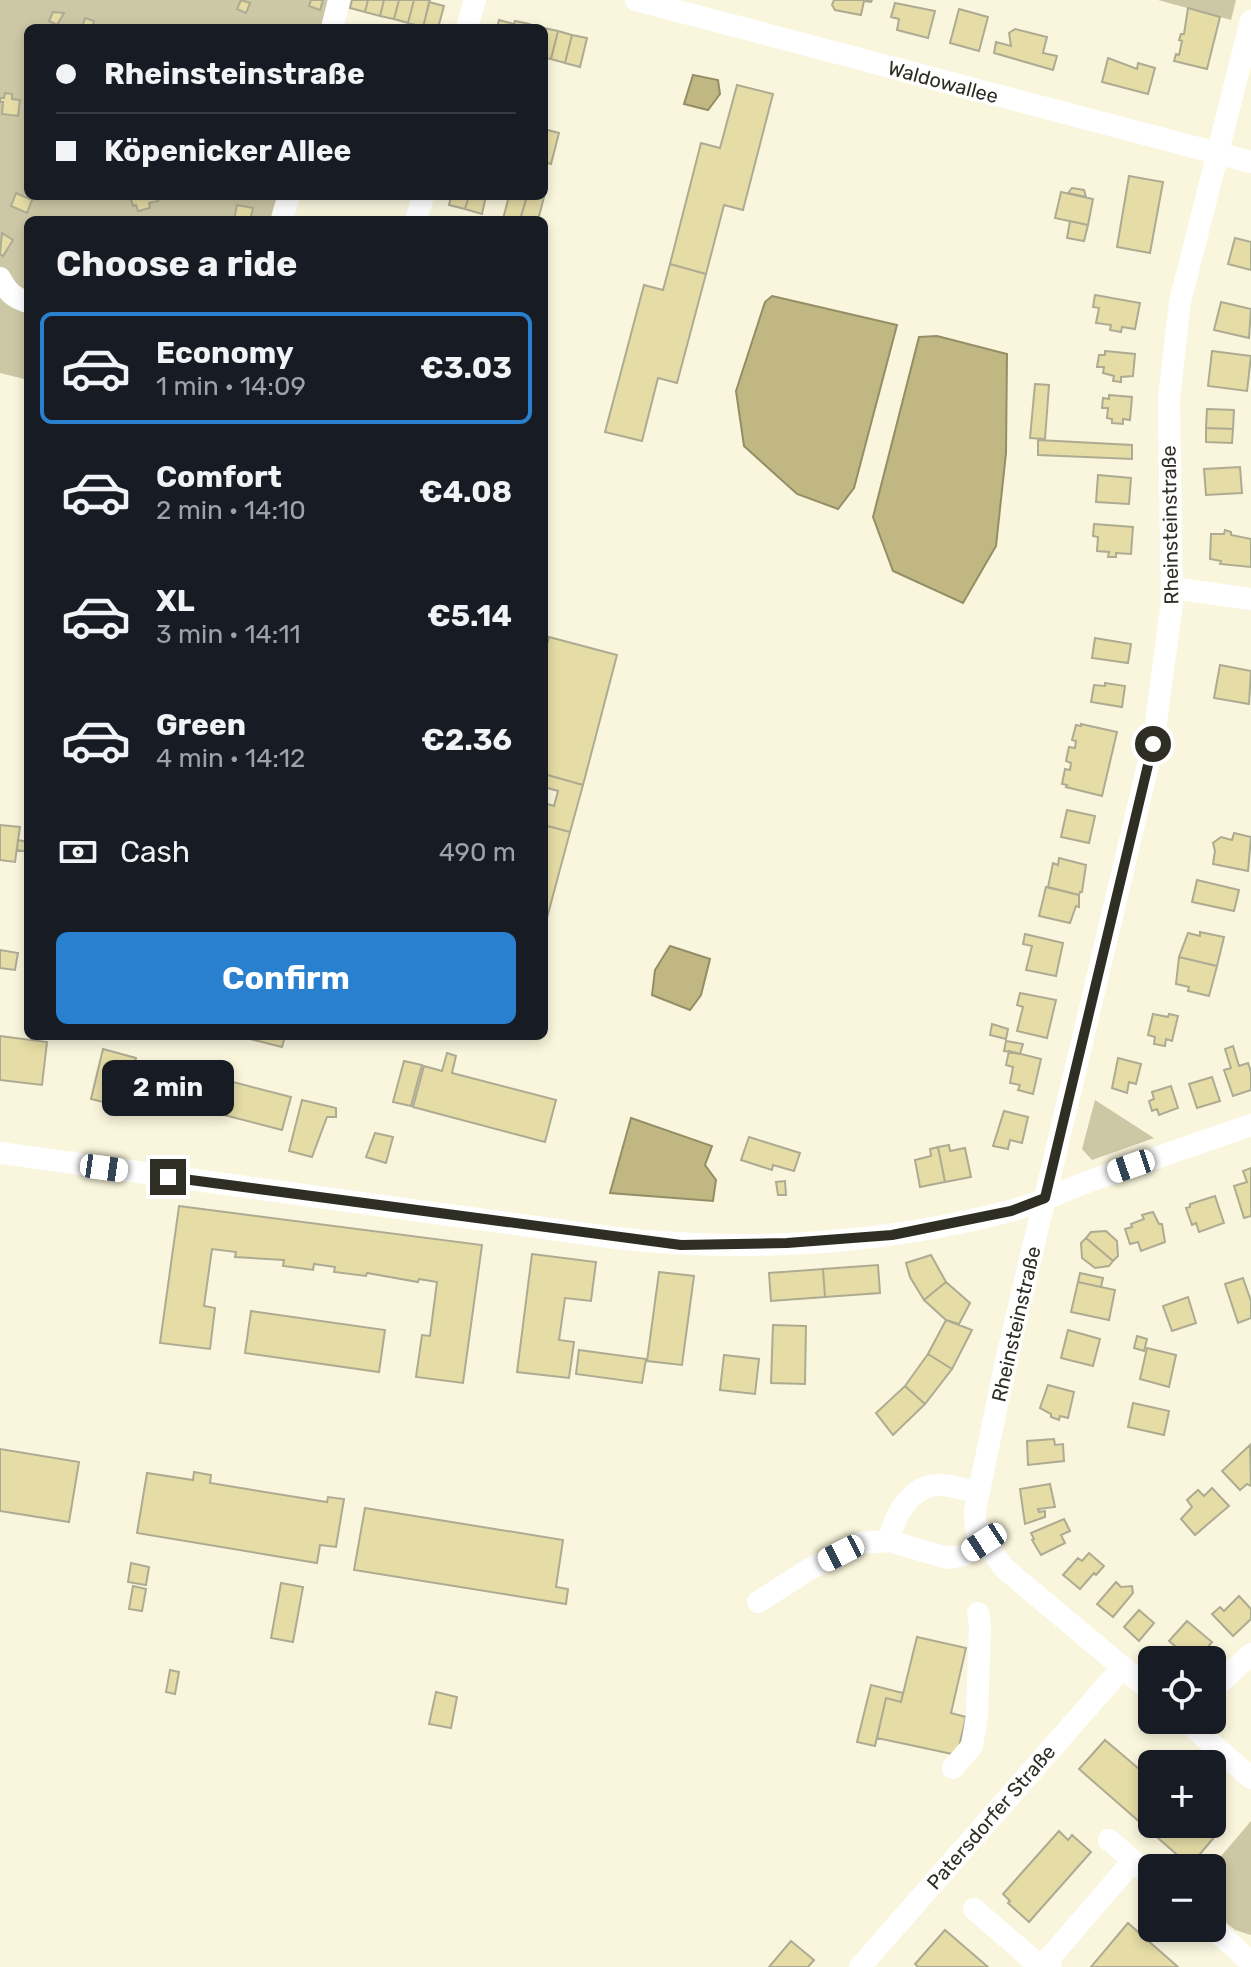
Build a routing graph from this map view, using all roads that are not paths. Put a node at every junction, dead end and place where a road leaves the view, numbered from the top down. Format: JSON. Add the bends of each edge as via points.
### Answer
{"nodes":[{"id":1,"x":339,"y":0,"type":"edge"},
{"id":2,"x":475,"y":0,"type":"edge"},
{"id":3,"x":640,"y":0,"type":"edge"},
{"id":4,"x":1251,"y":21,"type":"edge"},
{"id":5,"x":333,"y":24,"type":"edge"},
{"id":6,"x":468,"y":24,"type":"edge"},
{"id":7,"x":1216,"y":154,"type":"junction"},
{"id":8,"x":1251,"y":162,"type":"edge"},
{"id":9,"x":0,"y":278,"type":"edge"},
{"id":10,"x":24,"y":301,"type":"edge"},
{"id":11,"x":1173,"y":588,"type":"junction"},
{"id":12,"x":1251,"y":599,"type":"edge"},
{"id":13,"x":1251,"y":1125,"type":"edge"},
{"id":14,"x":0,"y":1153,"type":"edge"},
{"id":15,"x":1045,"y":1198,"type":"junction"},
{"id":16,"x":977,"y":1492,"type":"junction"},
{"id":17,"x":889,"y":1541,"type":"junction"},
{"id":18,"x":984,"y":1542,"type":"junction"},
{"id":19,"x":758,"y":1602,"type":"dead end"},
{"id":20,"x":978,"y":1613,"type":"dead end"},
{"id":21,"x":1251,"y":1654,"type":"edge"},
{"id":22,"x":1123,"y":1667,"type":"junction"},
{"id":23,"x":1226,"y":1677,"type":"edge"},
{"id":24,"x":1138,"y":1680,"type":"edge"},
{"id":25,"x":1201,"y":1734,"type":"edge"},
{"id":26,"x":953,"y":1768,"type":"dead end"},
{"id":27,"x":1251,"y":1778,"type":"edge"},
{"id":28,"x":1109,"y":1840,"type":"dead end"},
{"id":29,"x":1133,"y":1861,"type":"junction"},
{"id":30,"x":1138,"y":1865,"type":"edge"},
{"id":31,"x":974,"y":1909,"type":"dead end"},
{"id":32,"x":1226,"y":1940,"type":"edge"},
{"id":33,"x":1251,"y":1962,"type":"edge"},
{"id":34,"x":865,"y":1965,"type":"edge"},
{"id":35,"x":1048,"y":1965,"type":"edge"}],
"edges":[{"from":1,"to":5,"type":"street"},
{"from":2,"to":6,"type":"street"},
{"from":3,"to":7,"type":"street","name":"Waldowallee"},
{"from":4,"to":7,"type":"street","name":"Rheinsteinstraße"},
{"from":7,"to":8,"type":"street","name":"Waldowallee"},
{"from":7,"to":11,"type":"street","name":"Rheinsteinstraße","via":[[1180,302],[1169,398]]},
{"from":9,"to":10,"type":"street"},
{"from":11,"to":12,"type":"street"},
{"from":11,"to":15,"type":"street","name":"Rheinsteinstraße","via":[[1153,744]]},
{"from":13,"to":15,"type":"street"},
{"from":14,"to":15,"type":"street","via":[[681,1245],[892,1235],[996,1214]]},
{"from":15,"to":16,"type":"street","name":"Rheinsteinstraße"},
{"from":16,"to":17,"type":"street","via":[[938,1484],[919,1489],[892,1525]]},
{"from":16,"to":18,"type":"street","name":"Rheinsteinstraße","via":[[976,1530]]},
{"from":17,"to":18,"type":"street","via":[[948,1558]]},
{"from":17,"to":19,"type":"street","via":[[860,1543]]},
{"from":18,"to":22,"type":"street","via":[[1004,1568]]},
{"from":20,"to":26,"type":"street","via":[[972,1746]]},
{"from":21,"to":23,"type":"street"},
{"from":22,"to":24,"type":"street"},
{"from":22,"to":34,"type":"street","name":"Patersdorfer Straße"},
{"from":25,"to":27,"type":"street"},
{"from":28,"to":29,"type":"street"},
{"from":29,"to":30,"type":"street"},
{"from":29,"to":35,"type":"street"},
{"from":31,"to":35,"type":"street","via":[[1034,1961]]},
{"from":32,"to":33,"type":"street"}]}
